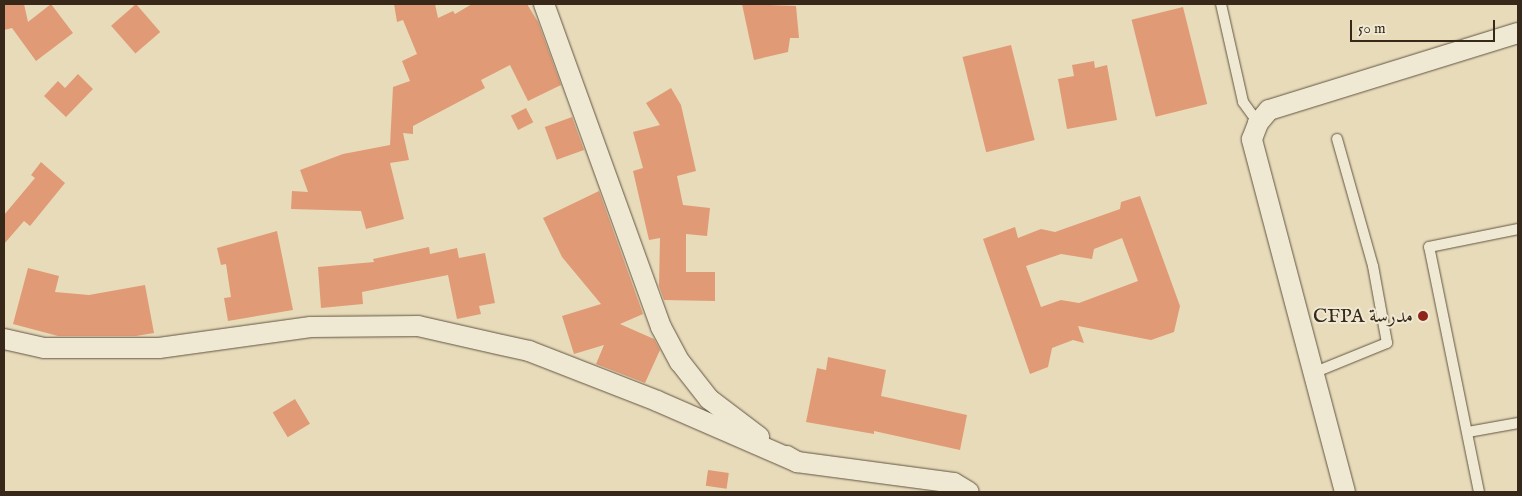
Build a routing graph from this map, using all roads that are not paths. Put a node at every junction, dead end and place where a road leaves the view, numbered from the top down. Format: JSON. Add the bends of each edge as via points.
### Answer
{"nodes":[{"id":1,"x":544,"y":4,"type":"edge"},
{"id":2,"x":1221,"y":4,"type":"edge"},
{"id":3,"x":1518,"y":33,"type":"edge"},
{"id":4,"x":1258,"y":123,"type":"junction"},
{"id":5,"x":1337,"y":139,"type":"dead end"},
{"id":6,"x":1518,"y":229,"type":"edge"},
{"id":7,"x":4,"y":339,"type":"edge"},
{"id":8,"x":1314,"y":373,"type":"junction"},
{"id":9,"x":1518,"y":423,"type":"edge"},
{"id":10,"x":1468,"y":432,"type":"junction"},
{"id":11,"x":797,"y":462,"type":"junction"},
{"id":12,"x":969,"y":492,"type":"edge"},
{"id":13,"x":1345,"y":492,"type":"edge"},
{"id":14,"x":1480,"y":492,"type":"edge"}],
"edges":[{"from":1,"to":11,"type":"street","via":[[661,327],[680,362],[709,399]]},
{"from":2,"to":4,"type":"lane","via":[[1243,102]]},
{"from":3,"to":4,"type":"street","via":[[1269,110]]},
{"from":4,"to":8,"type":"street","via":[[1252,139]]},
{"from":5,"to":8,"type":"lane","via":[[1373,266],[1386,343]]},
{"from":6,"to":10,"type":"lane","via":[[1429,247]]},
{"from":7,"to":11,"type":"street","via":[[44,348],[160,348],[311,327],[418,326],[529,351],[657,401]]},
{"from":8,"to":13,"type":"street"},
{"from":9,"to":10,"type":"lane"},
{"from":10,"to":14,"type":"lane"},
{"from":11,"to":12,"type":"street","via":[[922,476],[954,483]]}]}
